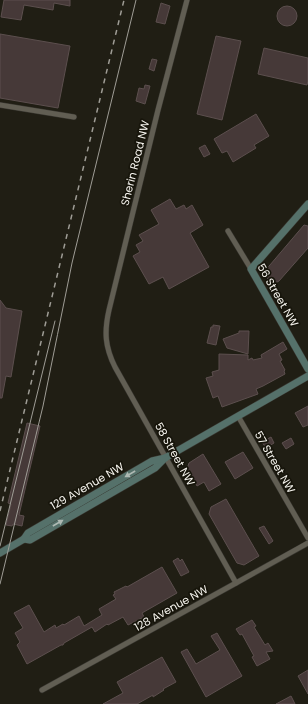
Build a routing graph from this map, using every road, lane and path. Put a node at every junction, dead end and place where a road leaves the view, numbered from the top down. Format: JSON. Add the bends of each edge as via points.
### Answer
{"nodes":[{"id":1,"x":187,"y":0,"type":"edge"},
{"id":2,"x":0,"y":105,"type":"edge"},
{"id":3,"x":74,"y":117,"type":"dead end"},
{"id":4,"x":308,"y":204,"type":"edge"},
{"id":5,"x":228,"y":231,"type":"dead end"},
{"id":6,"x":251,"y":270,"type":"junction"},
{"id":7,"x":105,"y":331,"type":"joint"},
{"id":8,"x":308,"y":369,"type":"edge"},
{"id":9,"x":308,"y":376,"type":"edge"},
{"id":10,"x":238,"y":416,"type":"junction"},
{"id":11,"x":165,"y":458,"type":"junction"},
{"id":12,"x":308,"y":538,"type":"edge"},
{"id":13,"x":308,"y":542,"type":"edge"},
{"id":14,"x":0,"y":553,"type":"edge"},
{"id":15,"x":236,"y":584,"type":"junction"},
{"id":16,"x":42,"y":690,"type":"dead end"}],
"edges":[{"from":1,"to":7,"type":"street","name":"Sherin Road NW"},
{"from":2,"to":3,"type":"street"},
{"from":4,"to":6,"type":"street"},
{"from":5,"to":6,"type":"street","name":"56 Street NW"},
{"from":6,"to":8,"type":"street","name":"56 Street NW"},
{"from":7,"to":11,"type":"street","name":"58 Street NW","via":[[112,361]]},
{"from":9,"to":10,"type":"street","name":"129 Avenue NW"},
{"from":10,"to":11,"type":"street","name":"129 Avenue NW"},
{"from":10,"to":12,"type":"street","name":"57 Street NW"},
{"from":11,"to":14,"type":"street","name":"129 Avenue NW","via":[[152,461],[28,533],[24,539]]},
{"from":11,"to":15,"type":"street","name":"58 Street NW"},
{"from":13,"to":15,"type":"street","name":"128 Avenue NW"},
{"from":15,"to":16,"type":"street","name":"128 Avenue NW"}]}
